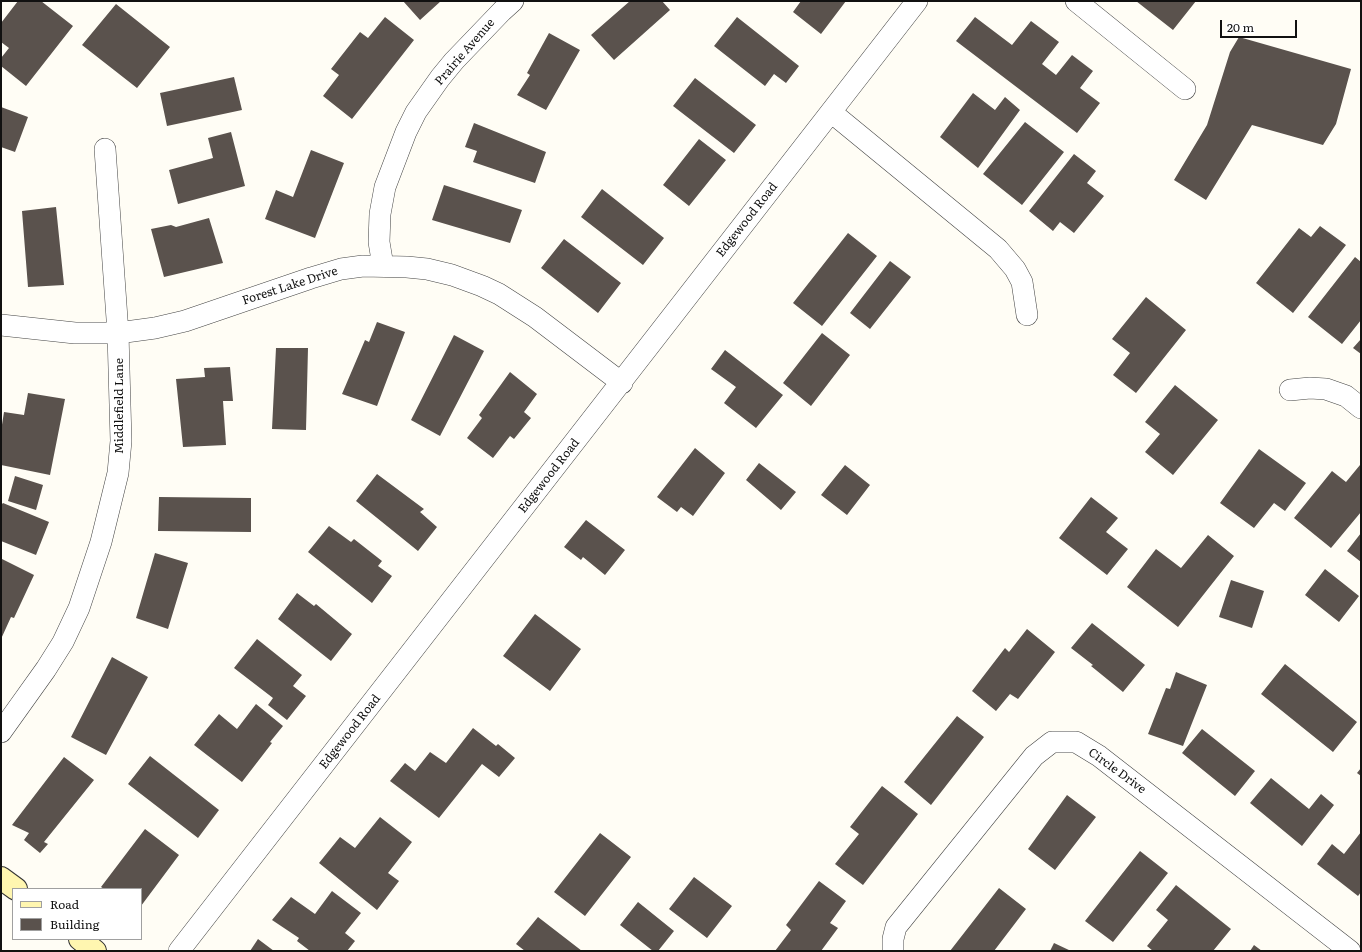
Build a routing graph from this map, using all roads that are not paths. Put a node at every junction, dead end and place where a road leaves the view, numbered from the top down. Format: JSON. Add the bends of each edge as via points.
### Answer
{"nodes":[{"id":1,"x":513,"y":1,"type":"edge"},
{"id":2,"x":917,"y":1,"type":"edge"},
{"id":3,"x":1076,"y":1,"type":"edge"},
{"id":4,"x":1186,"y":89,"type":"dead end"},
{"id":5,"x":831,"y":112,"type":"junction"},
{"id":6,"x":105,"y":148,"type":"dead end"},
{"id":7,"x":384,"y":266,"type":"junction"},
{"id":8,"x":1027,"y":315,"type":"dead end"},
{"id":9,"x":1,"y":325,"type":"edge"},
{"id":10,"x":118,"y":332,"type":"junction"},
{"id":11,"x":622,"y":383,"type":"junction"},
{"id":12,"x":1290,"y":390,"type":"dead end"},
{"id":13,"x":1361,"y":408,"type":"edge"},
{"id":14,"x":1,"y":732,"type":"edge"},
{"id":15,"x":1,"y":878,"type":"edge"},
{"id":16,"x":15,"y":888,"type":"edge"},
{"id":17,"x":81,"y":940,"type":"edge"},
{"id":18,"x":95,"y":951,"type":"edge"},
{"id":19,"x":179,"y":951,"type":"edge"},
{"id":20,"x":893,"y":951,"type":"edge"},
{"id":21,"x":1350,"y":951,"type":"edge"}],
"edges":[{"from":1,"to":7,"type":"street","name":"Prairie Avenue","via":[[450,66],[416,112],[406,132],[385,187],[380,214],[379,242]]},
{"from":2,"to":5,"type":"street","name":"Edgewood Road"},
{"from":3,"to":4,"type":"street"},
{"from":5,"to":8,"type":"street","via":[[998,249],[1022,282]]},
{"from":5,"to":11,"type":"street","name":"Edgewood Road"},
{"from":6,"to":10,"type":"street","name":"Middlefield Lane"},
{"from":7,"to":10,"type":"street","name":"Forest Lake Drive","via":[[341,269],[185,321],[155,328]]},
{"from":7,"to":11,"type":"street","name":"Forest Lake Drive","via":[[438,272],[465,279],[499,294],[535,317]]},
{"from":9,"to":10,"type":"street","name":"Forest Lake Drive","via":[[75,334]]},
{"from":10,"to":14,"type":"street","name":"Middlefield Lane","via":[[121,441],[118,473],[101,542],[79,608],[63,642]]},
{"from":11,"to":19,"type":"street","name":"Edgewood Road"},
{"from":12,"to":13,"type":"street","via":[[1326,389],[1346,396]]},
{"from":15,"to":16,"type":"street"},
{"from":17,"to":18,"type":"street"},
{"from":20,"to":21,"type":"street","name":"Circle Drive","via":[[896,927],[1034,756],[1052,742],[1076,742],[1099,756]]}]}
